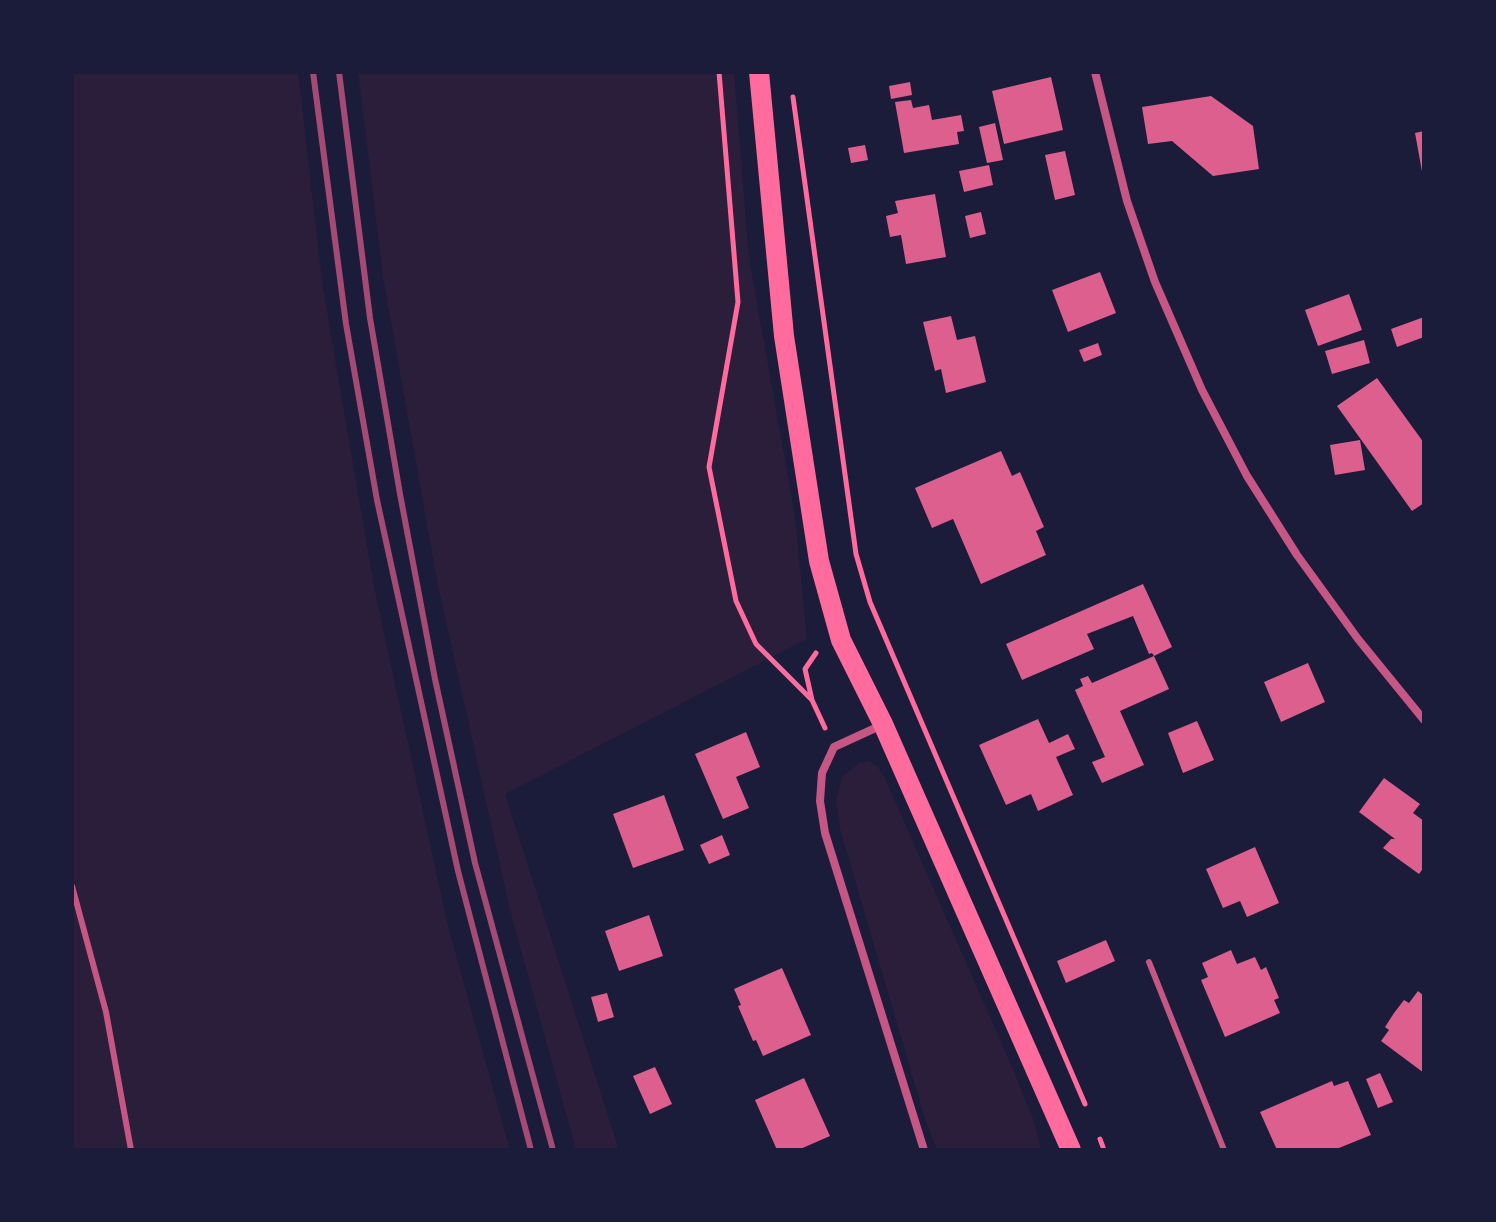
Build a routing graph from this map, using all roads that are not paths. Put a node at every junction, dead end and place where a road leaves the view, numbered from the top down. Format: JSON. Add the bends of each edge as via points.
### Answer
{"nodes":[{"id":1,"x":759,"y":72,"type":"edge"},
{"id":2,"x":1095,"y":72,"type":"edge"},
{"id":3,"x":1424,"y":720,"type":"edge"},
{"id":4,"x":883,"y":724,"type":"junction"},
{"id":5,"x":72,"y":886,"type":"edge"},
{"id":6,"x":1149,"y":962,"type":"dead end"},
{"id":7,"x":131,"y":1150,"type":"edge"},
{"id":8,"x":924,"y":1150,"type":"edge"},
{"id":9,"x":1071,"y":1150,"type":"edge"},
{"id":10,"x":1224,"y":1150,"type":"edge"}],
"edges":[{"from":1,"to":4,"type":"main road","via":[[784,336],[819,561],[841,640]]},
{"from":2,"to":3,"type":"street","via":[[1127,201],[1202,390],[1297,555]]},
{"from":4,"to":8,"type":"street","via":[[834,747],[822,773],[820,801],[825,833]]},
{"from":4,"to":9,"type":"main road"},
{"from":5,"to":7,"type":"lane","via":[[106,1012]]},
{"from":6,"to":10,"type":"lane"}]}
